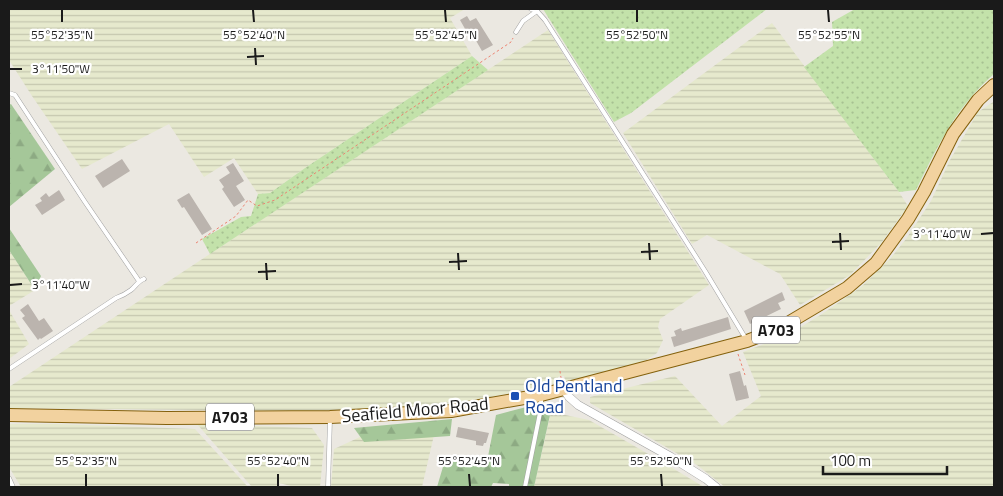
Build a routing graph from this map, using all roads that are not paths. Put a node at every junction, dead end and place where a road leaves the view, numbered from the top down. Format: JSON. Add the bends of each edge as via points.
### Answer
{"nodes":[{"id":1,"x":531,"y":9,"type":"edge"},
{"id":2,"x":537,"y":11,"type":"junction"},
{"id":3,"x":516,"y":32,"type":"road end"},
{"id":4,"x":994,"y":85,"type":"edge"},
{"id":5,"x":9,"y":93,"type":"edge"},
{"id":6,"x":144,"y":279,"type":"dead end"},
{"id":7,"x":139,"y":281,"type":"junction"},
{"id":8,"x":741,"y":343,"type":"junction"},
{"id":9,"x":9,"y":369,"type":"edge"},
{"id":10,"x":564,"y":390,"type":"junction"},
{"id":11,"x":541,"y":396,"type":"junction"},
{"id":12,"x":9,"y":415,"type":"edge"},
{"id":13,"x":330,"y":417,"type":"junction"},
{"id":14,"x":9,"y":478,"type":"edge"},
{"id":15,"x":14,"y":487,"type":"edge"},
{"id":16,"x":328,"y":487,"type":"edge"},
{"id":17,"x":525,"y":487,"type":"edge"},
{"id":18,"x":716,"y":487,"type":"edge"}],
"edges":[{"from":1,"to":2,"type":"lane"},
{"from":2,"to":3,"type":"lane","via":[[523,21]]},
{"from":2,"to":8,"type":"lane","via":[[694,255]]},
{"from":4,"to":8,"type":"main road","name":"Seafield Moor Road","number":"A703","via":[[978,100],[953,134],[924,192],[876,263],[847,288],[778,329]]},
{"from":5,"to":7,"type":"lane","via":[[16,95]]},
{"from":6,"to":7,"type":"lane"},
{"from":7,"to":9,"type":"lane","via":[[133,289]]},
{"from":8,"to":10,"type":"main road","name":"Seafield Moor Road","number":"A703"},
{"from":10,"to":11,"type":"main road","name":"Seafield Moor Road","number":"A703"},
{"from":10,"to":18,"type":"street","via":[[578,405],[671,457]]},
{"from":11,"to":13,"type":"main road","name":"Seafield Moor Road","number":"A703","via":[[451,411]]},
{"from":11,"to":17,"type":"lane"},
{"from":12,"to":13,"type":"main road","name":"Seafield Moor Road","number":"A703"},
{"from":13,"to":16,"type":"lane"},
{"from":14,"to":15,"type":"lane"}]}
